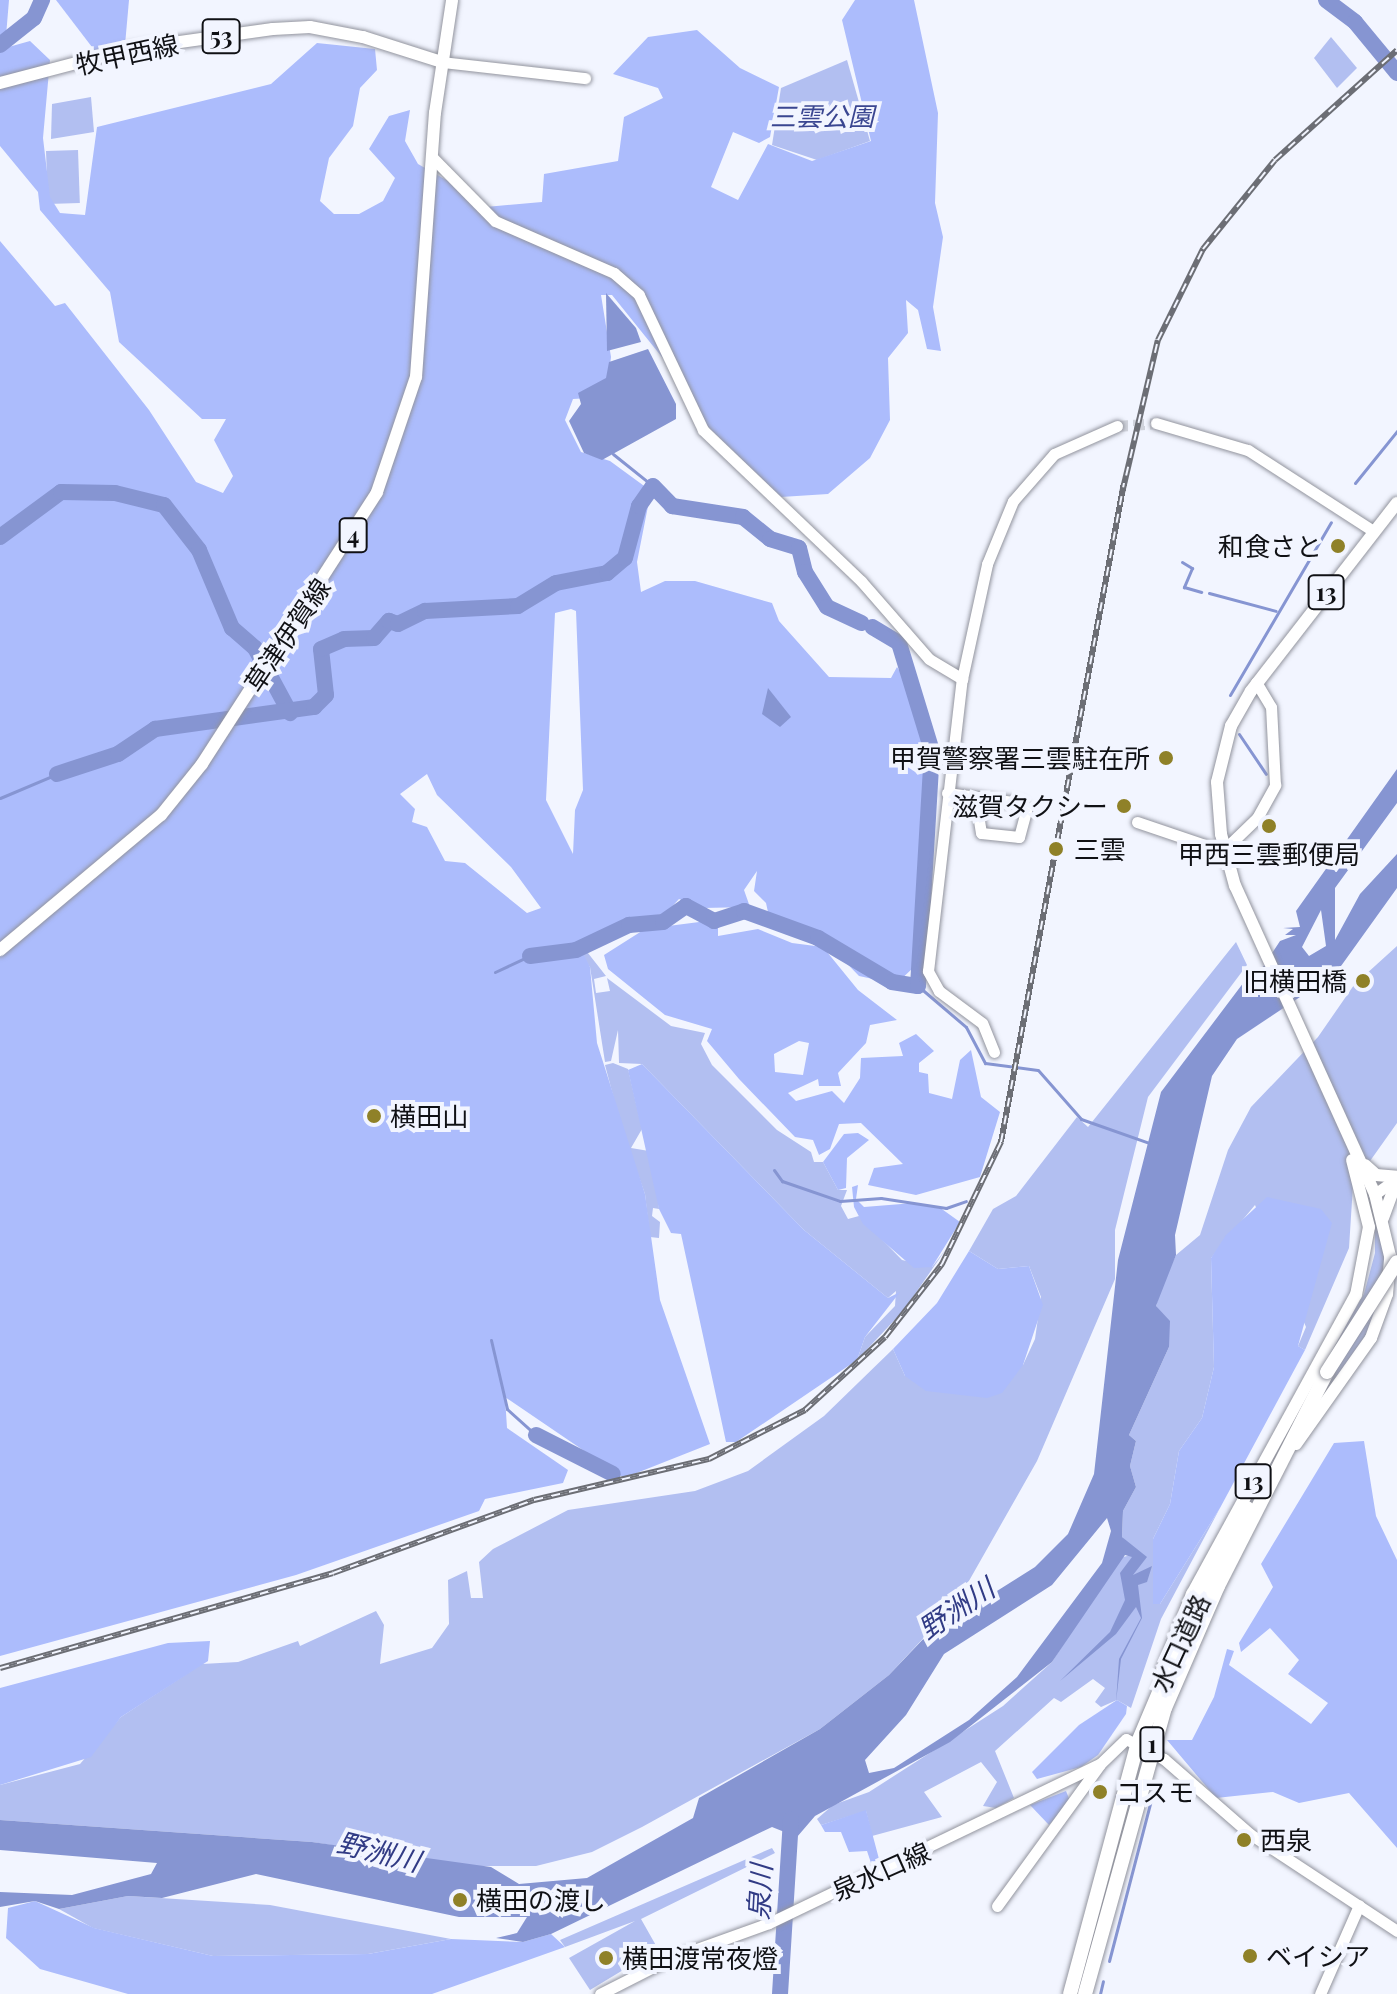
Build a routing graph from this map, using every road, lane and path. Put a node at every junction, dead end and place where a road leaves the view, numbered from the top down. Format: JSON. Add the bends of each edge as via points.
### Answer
{"nodes":[{"id":1,"x":452,"y":0,"type":"edge"},
{"id":2,"x":442,"y":62,"type":"junction"},
{"id":3,"x":585,"y":78,"type":"dead end"},
{"id":4,"x":0,"y":83,"type":"edge"},
{"id":5,"x":433,"y":158,"type":"junction"},
{"id":6,"x":1156,"y":423,"type":"tunnel mouth"},
{"id":7,"x":1117,"y":426,"type":"tunnel mouth"},
{"id":8,"x":1397,"y":503,"type":"edge"},
{"id":9,"x":1373,"y":531,"type":"junction"},
{"id":10,"x":962,"y":679,"type":"junction"},
{"id":11,"x":1256,"y":682,"type":"junction"},
{"id":12,"x":947,"y":793,"type":"junction"},
{"id":13,"x":968,"y":798,"type":"junction"},
{"id":14,"x":1002,"y":800,"type":"junction"},
{"id":15,"x":979,"y":813,"type":"junction"},
{"id":16,"x":1137,"y":822,"type":"dead end"},
{"id":17,"x":1231,"y":843,"type":"dead end"},
{"id":18,"x":1214,"y":848,"type":"dead end"},
{"id":19,"x":0,"y":950,"type":"edge"},
{"id":20,"x":994,"y":1052,"type":"dead end"},
{"id":21,"x":1346,"y":1132,"type":"junction"},
{"id":22,"x":1365,"y":1176,"type":"junction"},
{"id":23,"x":1397,"y":1178,"type":"edge"},
{"id":24,"x":1375,"y":1194,"type":"junction"},
{"id":25,"x":1383,"y":1218,"type":"junction"},
{"id":26,"x":1369,"y":1227,"type":"junction"},
{"id":27,"x":1397,"y":1262,"type":"edge"},
{"id":28,"x":1286,"y":1445,"type":"junction"},
{"id":29,"x":1257,"y":1508,"type":"junction"},
{"id":30,"x":1155,"y":1696,"type":"junction"},
{"id":31,"x":1144,"y":1746,"type":"junction"},
{"id":32,"x":1100,"y":1764,"type":"junction"},
{"id":33,"x":1359,"y":1905,"type":"junction"},
{"id":34,"x":997,"y":1906,"type":"dead end"},
{"id":35,"x":1397,"y":1931,"type":"edge"},
{"id":36,"x":600,"y":1994,"type":"edge"},
{"id":37,"x":1070,"y":1994,"type":"edge"},
{"id":38,"x":1085,"y":1994,"type":"edge"},
{"id":39,"x":1320,"y":1994,"type":"edge"}],
"edges":[{"from":1,"to":2,"type":"main road","name":"草津伊賀線","number":"4"},
{"from":2,"to":3,"type":"street"},
{"from":2,"to":4,"type":"main road","name":"牧甲西線","number":"53","via":[[363,37],[285,28],[130,49]]},
{"from":2,"to":5,"type":"main road","name":"草津伊賀線","number":"4"},
{"from":5,"to":10,"type":"street","via":[[495,221],[614,273],[639,295],[703,430],[861,581],[929,659]]},
{"from":5,"to":19,"type":"main road","name":"草津伊賀線","number":"4","via":[[416,377],[394,454],[361,524],[161,815]]},
{"from":6,"to":9,"type":"street","via":[[1248,450]]},
{"from":7,"to":10,"type":"street","via":[[1054,454],[1013,501],[989,557]]},
{"from":8,"to":9,"type":"main road","number":"13"},
{"from":9,"to":11,"type":"main road","number":"13"},
{"from":10,"to":12,"type":"street"},
{"from":11,"to":17,"type":"street","via":[[1271,707],[1276,779],[1257,818]]},
{"from":11,"to":21,"type":"main road","number":"13","via":[[1231,726],[1217,782],[1223,842],[1242,905]]},
{"from":12,"to":13,"type":"street"},
{"from":12,"to":20,"type":"street","via":[[928,971],[939,991],[982,1023]]},
{"from":13,"to":14,"type":"street"},
{"from":13,"to":15,"type":"street"},
{"from":14,"to":15,"type":"street"},
{"from":14,"to":15,"type":"street","via":[[1026,811],[1014,840],[981,833]]},
{"from":16,"to":18,"type":"street"},
{"from":21,"to":22,"type":"main road","number":"13"},
{"from":21,"to":22,"type":"main road","number":"13"},
{"from":22,"to":23,"type":"main road"},
{"from":22,"to":24,"type":"main road","number":"13"},
{"from":22,"to":26,"type":"main road","number":"13"},
{"from":23,"to":24,"type":"street"},
{"from":23,"to":25,"type":"main road"},
{"from":24,"to":25,"type":"main road","number":"13"},
{"from":24,"to":26,"type":"main road","number":"13"},
{"from":25,"to":29,"type":"main road","number":"13","via":[[1390,1256],[1376,1326]]},
{"from":26,"to":30,"type":"main road","number":"13","via":[[1356,1295],[1192,1594]]},
{"from":27,"to":28,"type":"highway","name":"水口道路","number":"1","bridge":true},
{"from":28,"to":29,"type":"highway","name":"水口道路","number":"1"},
{"from":28,"to":30,"type":"highway","name":"水口道路","number":"1","via":[[1222,1554]]},
{"from":29,"to":31,"type":"highway","name":"水口道路","number":"1"},
{"from":30,"to":31,"type":"highway","name":"水口道路","number":"1"},
{"from":31,"to":32,"type":"street","name":"泉水口線","via":[[1117,1743]]},
{"from":31,"to":33,"type":"street","via":[[1250,1834]]},
{"from":31,"to":37,"type":"highway","name":"水口道路","number":"1"},
{"from":31,"to":38,"type":"highway","name":"水口道路","number":"1"},
{"from":32,"to":34,"type":"street"},
{"from":32,"to":36,"type":"street","name":"泉水口線","via":[[772,1922],[669,1959]]},
{"from":33,"to":35,"type":"street"},
{"from":33,"to":39,"type":"street"}]}
